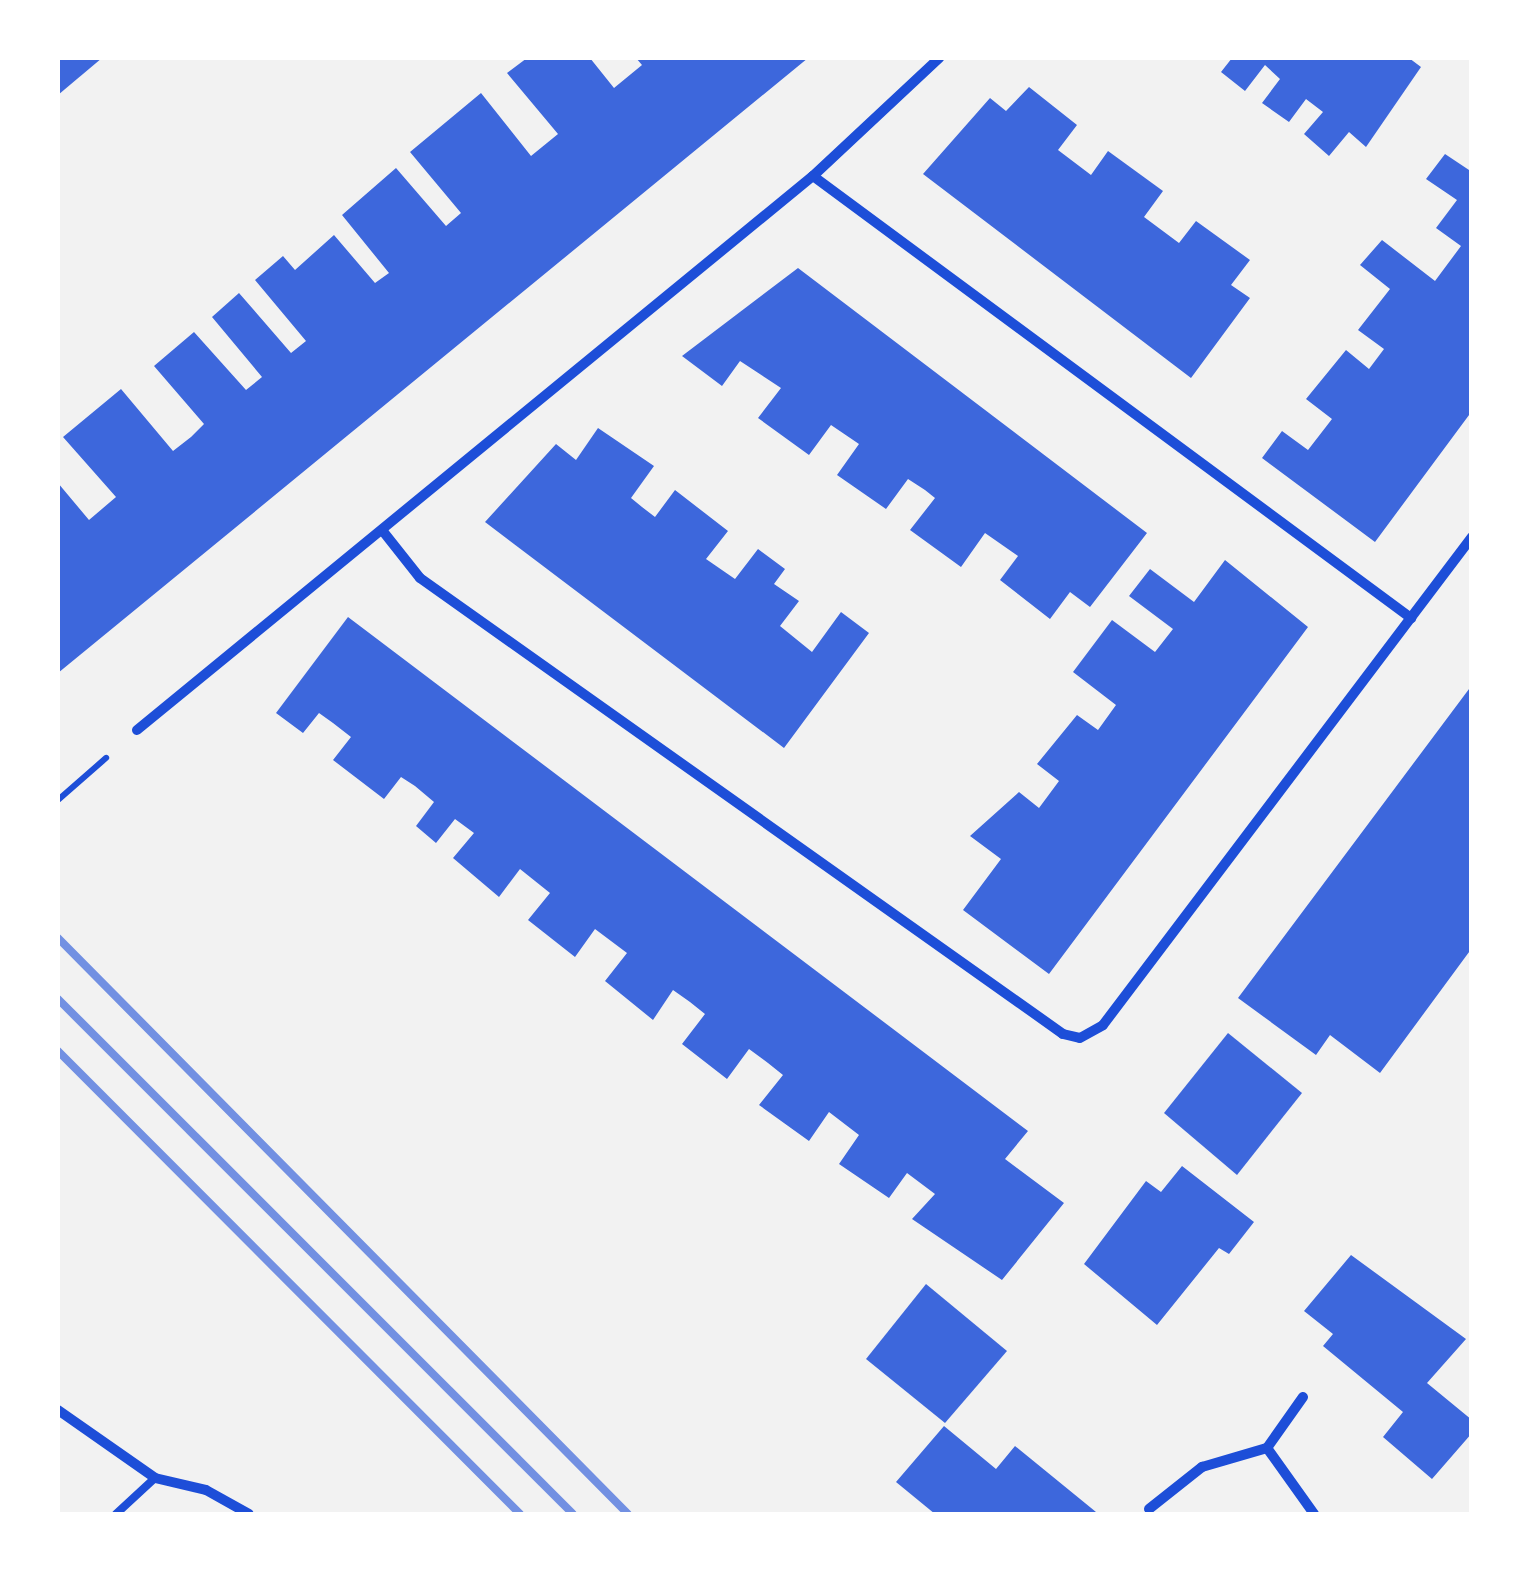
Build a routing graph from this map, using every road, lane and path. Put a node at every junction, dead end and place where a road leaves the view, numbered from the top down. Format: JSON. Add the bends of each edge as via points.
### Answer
{"nodes":[{"id":1,"x":940,"y":58,"type":"edge"},
{"id":2,"x":813,"y":176,"type":"junction"},
{"id":3,"x":382,"y":530,"type":"junction"},
{"id":4,"x":1472,"y":538,"type":"edge"},
{"id":5,"x":1411,"y":618,"type":"junction"},
{"id":6,"x":136,"y":730,"type":"joint"},
{"id":7,"x":58,"y":800,"type":"edge"},
{"id":8,"x":1304,"y":1397,"type":"dead end"},
{"id":9,"x":58,"y":1410,"type":"edge"},
{"id":10,"x":1267,"y":1448,"type":"junction"},
{"id":11,"x":155,"y":1478,"type":"junction"},
{"id":12,"x":1149,"y":1509,"type":"dead end"},
{"id":13,"x":116,"y":1514,"type":"edge"},
{"id":14,"x":250,"y":1514,"type":"edge"},
{"id":15,"x":1314,"y":1514,"type":"edge"}],
"edges":[{"from":1,"to":2,"type":"street"},
{"from":2,"to":3,"type":"street"},
{"from":2,"to":5,"type":"street"},
{"from":3,"to":5,"type":"street","via":[[420,578],[1063,1034],[1080,1038],[1103,1025]]},
{"from":3,"to":6,"type":"street"},
{"from":4,"to":5,"type":"street"},
{"from":6,"to":7,"type":"path"},
{"from":8,"to":10,"type":"street"},
{"from":9,"to":11,"type":"street"},
{"from":10,"to":12,"type":"street","via":[[1202,1466]]},
{"from":10,"to":15,"type":"street"},
{"from":11,"to":13,"type":"lane"},
{"from":11,"to":14,"type":"street","via":[[206,1490]]}]}
